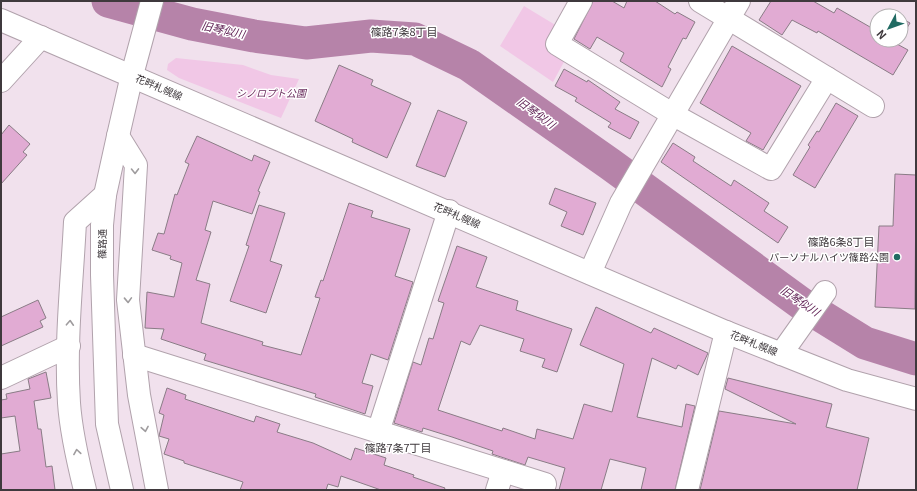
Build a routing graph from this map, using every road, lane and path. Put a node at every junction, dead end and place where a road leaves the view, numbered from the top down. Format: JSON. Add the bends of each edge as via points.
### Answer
{"nodes":[{"id":1,"x":152,"y":1,"type":"edge"},
{"id":2,"x":581,"y":1,"type":"edge"},
{"id":3,"x":700,"y":1,"type":"edge"},
{"id":4,"x":734,"y":9,"type":"edge"},
{"id":5,"x":1,"y":20,"type":"edge"},
{"id":6,"x":41,"y":37,"type":"junction"},
{"id":7,"x":132,"y":75,"type":"junction"},
{"id":8,"x":827,"y":78,"type":"junction"},
{"id":9,"x":1,"y":81,"type":"edge"},
{"id":10,"x":873,"y":106,"type":"dead end"},
{"id":11,"x":672,"y":114,"type":"junction"},
{"id":12,"x":118,"y":136,"type":"junction"},
{"id":13,"x":105,"y":195,"type":"junction"},
{"id":14,"x":449,"y":212,"type":"junction"},
{"id":15,"x":590,"y":273,"type":"junction"},
{"id":16,"x":825,"y":292,"type":"dead end"},
{"id":17,"x":726,"y":332,"type":"junction"},
{"id":18,"x":69,"y":346,"type":"junction"},
{"id":19,"x":781,"y":354,"type":"junction"},
{"id":20,"x":134,"y":355,"type":"junction"},
{"id":21,"x":1,"y":378,"type":"edge"},
{"id":22,"x":916,"y":399,"type":"edge"},
{"id":23,"x":378,"y":432,"type":"junction"},
{"id":24,"x":500,"y":481,"type":"edge"},
{"id":25,"x":545,"y":484,"type":"dead end"},
{"id":26,"x":161,"y":488,"type":"edge"},
{"id":27,"x":85,"y":490,"type":"edge"},
{"id":28,"x":122,"y":490,"type":"edge"},
{"id":29,"x":686,"y":490,"type":"edge"}],
"edges":[{"from":1,"to":7,"type":"street","name":"篠路通"},
{"from":2,"to":11,"type":"street","via":[[557,44]]},
{"from":3,"to":4,"type":"street"},
{"from":4,"to":8,"type":"street"},
{"from":4,"to":11,"type":"street"},
{"from":5,"to":6,"type":"street","name":"花畔札幌線"},
{"from":6,"to":7,"type":"street","name":"花畔札幌線"},
{"from":6,"to":9,"type":"street"},
{"from":7,"to":12,"type":"street","name":"篠路通"},
{"from":7,"to":14,"type":"street","name":"花畔札幌線"},
{"from":8,"to":10,"type":"street"},
{"from":8,"to":11,"type":"street","via":[[771,169]]},
{"from":11,"to":15,"type":"street","via":[[623,198]]},
{"from":12,"to":13,"type":"street","name":"篠路通"},
{"from":12,"to":20,"type":"street","one_way":true,"via":[[136,165],[128,300]]},
{"from":18,"to":13,"type":"street","one_way":true,"via":[[75,222]]},
{"from":13,"to":28,"type":"street","name":"篠路通","via":[[102,275],[107,424]]},
{"from":14,"to":15,"type":"street","name":"花畔札幌線"},
{"from":14,"to":23,"type":"street"},
{"from":15,"to":17,"type":"street","name":"花畔札幌線"},
{"from":16,"to":19,"type":"street"},
{"from":17,"to":19,"type":"street","name":"花畔札幌線"},
{"from":17,"to":29,"type":"street"},
{"from":18,"to":21,"type":"street"},
{"from":27,"to":18,"type":"street","one_way":true,"via":[[69,403]]},
{"from":19,"to":22,"type":"street","name":"花畔札幌線","via":[[847,380]]},
{"from":20,"to":23,"type":"street"},
{"from":20,"to":26,"type":"street","one_way":true,"via":[[139,395]]},
{"from":23,"to":24,"type":"street"},
{"from":24,"to":25,"type":"street"}]}
